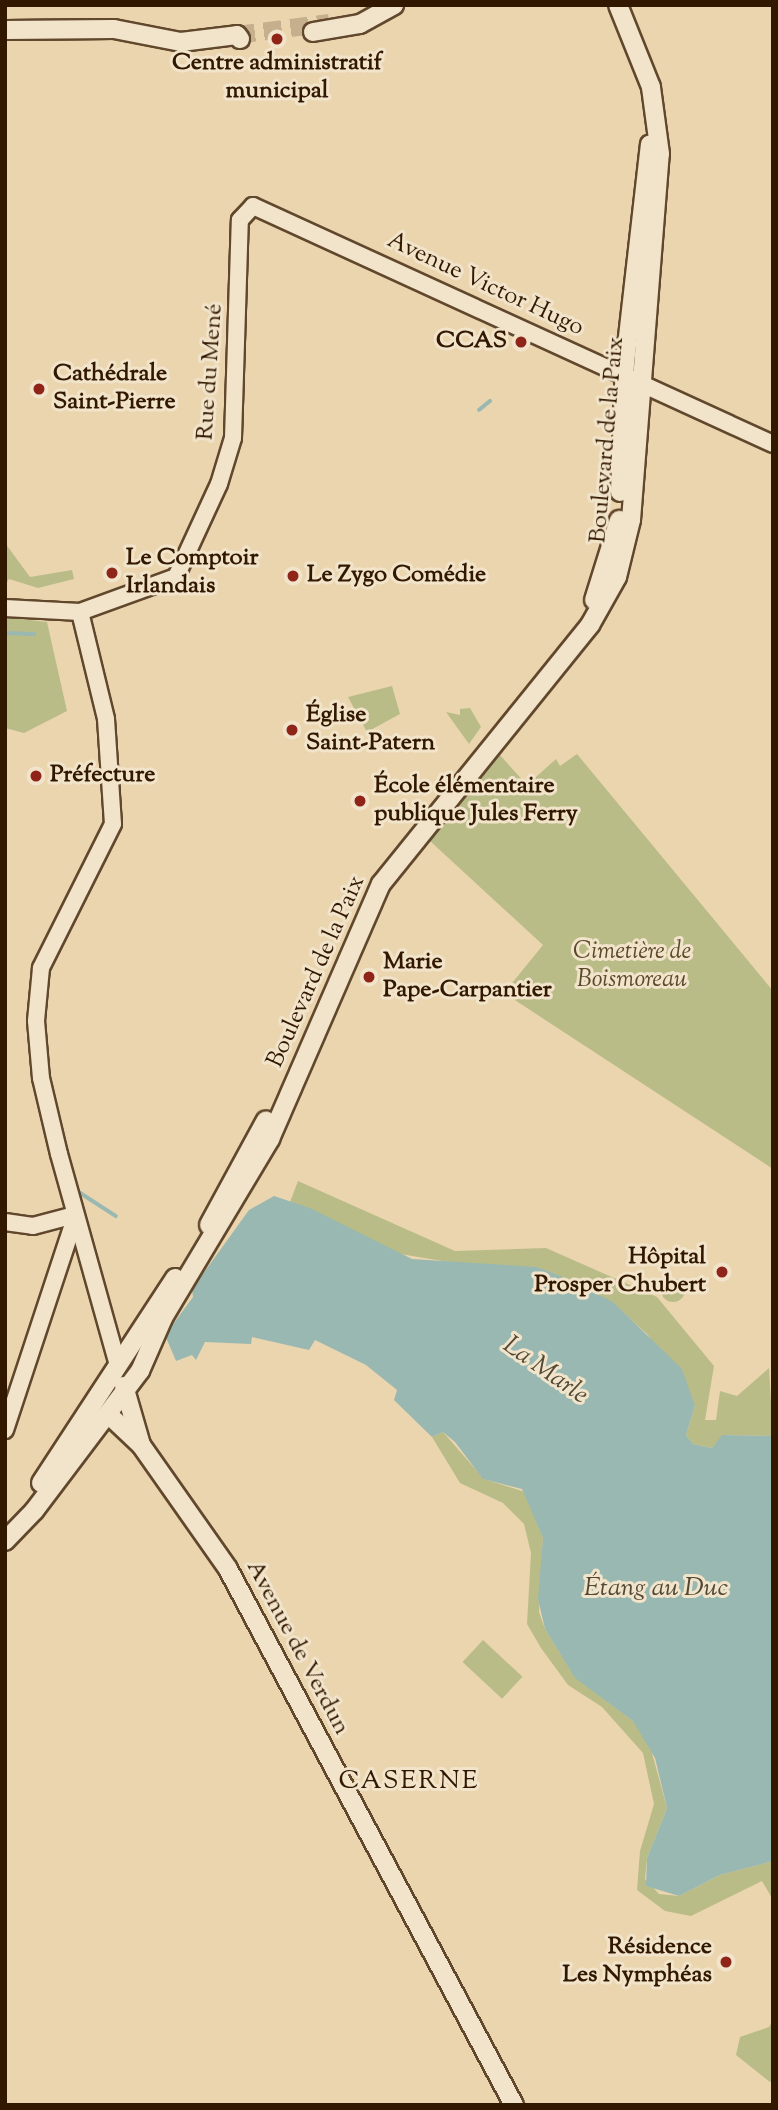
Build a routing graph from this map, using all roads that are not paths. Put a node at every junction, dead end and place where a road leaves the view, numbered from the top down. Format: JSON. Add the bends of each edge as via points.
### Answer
{"nodes":[{"id":1,"x":394,"y":5,"type":"edge"},
{"id":2,"x":606,"y":5,"type":"edge"},
{"id":3,"x":618,"y":5,"type":"edge"},
{"id":4,"x":5,"y":30,"type":"edge"},
{"id":5,"x":313,"y":32,"type":"tunnel mouth"},
{"id":6,"x":238,"y":37,"type":"tunnel mouth"},
{"id":7,"x":253,"y":206,"type":"joint"},
{"id":8,"x":631,"y":378,"type":"junction"},
{"id":9,"x":773,"y":444,"type":"edge"},
{"id":10,"x":5,"y":608,"type":"edge"},
{"id":11,"x":80,"y":612,"type":"junction"},
{"id":12,"x":75,"y":1215,"type":"junction"},
{"id":13,"x":5,"y":1222,"type":"edge"},
{"id":14,"x":122,"y":1379,"type":"junction"},
{"id":15,"x":109,"y":1416,"type":"junction"},
{"id":16,"x":5,"y":1430,"type":"edge"},
{"id":17,"x":141,"y":1446,"type":"junction"},
{"id":18,"x":60,"y":1475,"type":"junction"},
{"id":19,"x":5,"y":1528,"type":"edge"},
{"id":20,"x":5,"y":1541,"type":"edge"},
{"id":21,"x":514,"y":2105,"type":"edge"}],
"edges":[{"from":1,"to":5,"type":"main road","via":[[371,17]]},
{"from":2,"to":8,"type":"main road","name":"Boulevard de la Paix","via":[[639,78],[650,127]]},
{"from":3,"to":8,"type":"main road","name":"Boulevard de la Paix","via":[[644,65],[659,130],[659,186]]},
{"from":4,"to":6,"type":"main road","via":[[79,29],[166,36],[181,42]]},
{"from":7,"to":8,"type":"street","name":"Avenue Victor Hugo"},
{"from":7,"to":11,"type":"street","name":"Rue du Mené","via":[[240,220],[233,438],[219,484],[176,578]]},
{"from":8,"to":9,"type":"street","name":"Avenue Victor Hugo"},
{"from":8,"to":14,"type":"main road","name":"Boulevard de la Paix","via":[[619,517],[594,600],[374,879],[269,1114],[166,1291]]},
{"from":8,"to":14,"type":"main road","name":"Boulevard de la Paix","via":[[631,520],[617,577],[590,625],[381,884],[270,1139]]},
{"from":10,"to":11,"type":"street"},
{"from":11,"to":12,"type":"street","name":"Avenue de Verdun","via":[[106,719],[113,824],[66,911],[41,968],[36,999],[41,1078]]},
{"from":12,"to":13,"type":"street","via":[[33,1226]]},
{"from":12,"to":14,"type":"street","name":"Avenue de Verdun"},
{"from":12,"to":16,"type":"street"},
{"from":14,"to":15,"type":"main road","name":"Boulevard de la Paix"},
{"from":14,"to":17,"type":"main road","name":"Avenue de Verdun"},
{"from":14,"to":18,"type":"main road"},
{"from":14,"to":19,"type":"main road","name":"Boulevard de la Paix"},
{"from":15,"to":17,"type":"main road","name":"Avenue de Verdun"},
{"from":15,"to":18,"type":"main road","name":"Boulevard de la Paix"},
{"from":17,"to":21,"type":"main road","name":"Avenue de Verdun","via":[[228,1569]]},
{"from":18,"to":20,"type":"main road","name":"Boulevard de la Paix"}]}
